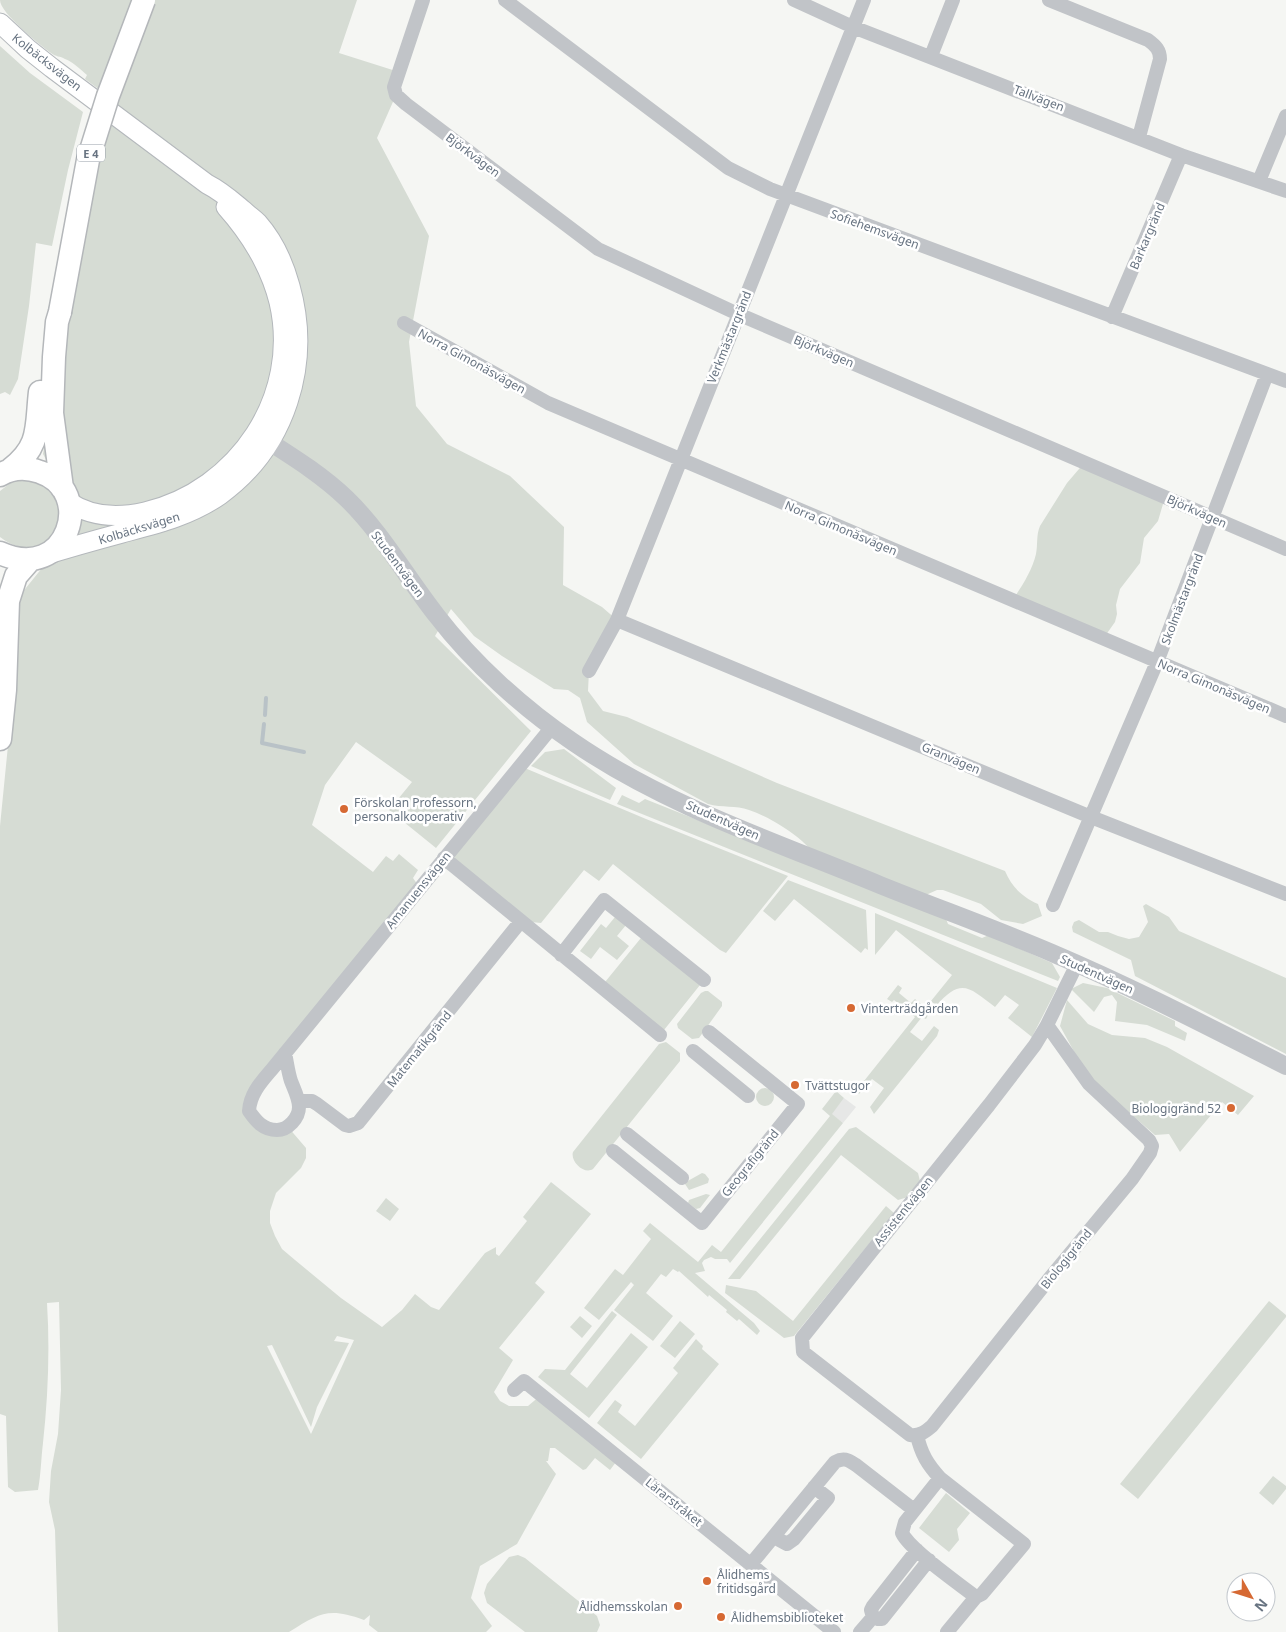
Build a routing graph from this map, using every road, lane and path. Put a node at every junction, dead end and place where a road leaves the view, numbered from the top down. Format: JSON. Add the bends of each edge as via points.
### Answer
{"nodes":[{"id":1,"x":132,"y":0,"type":"edge"},
{"id":2,"x":144,"y":0,"type":"edge"},
{"id":3,"x":424,"y":0,"type":"edge"},
{"id":4,"x":505,"y":0,"type":"edge"},
{"id":5,"x":794,"y":0,"type":"edge"},
{"id":6,"x":864,"y":0,"type":"edge"},
{"id":7,"x":953,"y":0,"type":"edge"},
{"id":8,"x":1049,"y":0,"type":"edge"},
{"id":9,"x":0,"y":23,"type":"edge"},
{"id":10,"x":853,"y":27,"type":"junction"},
{"id":11,"x":932,"y":56,"type":"junction"},
{"id":12,"x":1286,"y":116,"type":"edge"},
{"id":13,"x":1139,"y":137,"type":"junction"},
{"id":14,"x":1181,"y":155,"type":"junction"},
{"id":15,"x":1259,"y":181,"type":"junction"},
{"id":16,"x":1286,"y":191,"type":"edge"},
{"id":17,"x":786,"y":195,"type":"junction"},
{"id":18,"x":738,"y":314,"type":"junction"},
{"id":19,"x":55,"y":315,"type":"junction"},
{"id":20,"x":1112,"y":317,"type":"junction"},
{"id":21,"x":404,"y":323,"type":"dead end"},
{"id":22,"x":1268,"y":374,"type":"junction"},
{"id":23,"x":1286,"y":381,"type":"edge"},
{"id":24,"x":263,"y":438,"type":"junction"},
{"id":25,"x":680,"y":460,"type":"junction"},
{"id":26,"x":3,"y":473,"type":"edge"},
{"id":27,"x":66,"y":495,"type":"junction"},
{"id":28,"x":1213,"y":519,"type":"junction"},
{"id":29,"x":1286,"y":549,"type":"edge"},
{"id":30,"x":0,"y":553,"type":"edge"},
{"id":31,"x":37,"y":558,"type":"junction"},
{"id":32,"x":617,"y":620,"type":"junction"},
{"id":33,"x":1157,"y":662,"type":"junction"},
{"id":34,"x":589,"y":671,"type":"dead end"},
{"id":35,"x":1286,"y":716,"type":"edge"},
{"id":36,"x":552,"y":727,"type":"junction"},
{"id":37,"x":0,"y":739,"type":"edge"},
{"id":38,"x":1091,"y":816,"type":"junction"},
{"id":39,"x":444,"y":858,"type":"junction"},
{"id":40,"x":1286,"y":894,"type":"edge"},
{"id":41,"x":1053,"y":905,"type":"dead end"},
{"id":42,"x":521,"y":922,"type":"junction"},
{"id":43,"x":561,"y":955,"type":"junction"},
{"id":44,"x":1077,"y":964,"type":"junction"},
{"id":45,"x":704,"y":980,"type":"dead end"},
{"id":46,"x":1047,"y":1025,"type":"junction"},
{"id":47,"x":709,"y":1032,"type":"dead end"},
{"id":48,"x":660,"y":1035,"type":"dead end"},
{"id":49,"x":693,"y":1052,"type":"dead end"},
{"id":50,"x":285,"y":1053,"type":"junction"},
{"id":51,"x":1286,"y":1066,"type":"edge"},
{"id":52,"x":748,"y":1096,"type":"dead end"},
{"id":53,"x":299,"y":1101,"type":"junction"},
{"id":54,"x":627,"y":1134,"type":"dead end"},
{"id":55,"x":613,"y":1151,"type":"dead end"},
{"id":56,"x":682,"y":1178,"type":"dead end"},
{"id":57,"x":514,"y":1390,"type":"dead end"},
{"id":58,"x":917,"y":1436,"type":"junction"},
{"id":59,"x":940,"y":1478,"type":"junction"},
{"id":60,"x":914,"y":1510,"type":"junction"},
{"id":61,"x":917,"y":1550,"type":"junction"},
{"id":62,"x":929,"y":1560,"type":"junction"},
{"id":63,"x":751,"y":1564,"type":"junction"},
{"id":64,"x":976,"y":1597,"type":"junction"},
{"id":65,"x":873,"y":1617,"type":"junction"},
{"id":66,"x":834,"y":1632,"type":"edge"},
{"id":67,"x":860,"y":1632,"type":"edge"},
{"id":68,"x":947,"y":1632,"type":"edge"}],
"edges":[{"from":1,"to":19,"type":"highway","name":"Kolbäcksvägen","number":"E 4","via":[[83,134],[68,199]]},
{"from":2,"to":19,"type":"highway","name":"Kolbäcksvägen","number":"E 4","bridge":true,"via":[[88,160]]},
{"from":3,"to":18,"type":"street","name":"Björkvägen","via":[[394,87],[396,95],[598,248]]},
{"from":4,"to":17,"type":"street","name":"Sofiehemsvägen","via":[[728,168]]},
{"from":5,"to":10,"type":"street","name":"Tallvägen"},
{"from":6,"to":10,"type":"street","name":"Verkmästargränd"},
{"from":7,"to":11,"type":"street"},
{"from":8,"to":13,"type":"street","via":[[1148,40],[1160,52]]},
{"from":9,"to":24,"type":"main road","name":"Kolbäcksvägen","via":[[52,68],[207,184],[237,220],[265,262],[280,308],[283,338],[281,368]]},
{"from":10,"to":11,"type":"street","name":"Tallvägen"},
{"from":10,"to":17,"type":"street","name":"Verkmästargränd"},
{"from":11,"to":13,"type":"street","name":"Tallvägen"},
{"from":12,"to":15,"type":"street"},
{"from":13,"to":14,"type":"street","name":"Tallvägen"},
{"from":14,"to":15,"type":"street","name":"Tallvägen"},
{"from":14,"to":20,"type":"street","name":"Barkargränd"},
{"from":15,"to":16,"type":"street","name":"Tallvägen"},
{"from":17,"to":18,"type":"street","name":"Verkmästargränd"},
{"from":17,"to":20,"type":"street","name":"Sofiehemsvägen"},
{"from":18,"to":25,"type":"street","name":"Verkmästargränd"},
{"from":18,"to":28,"type":"street","name":"Björkvägen"},
{"from":19,"to":26,"type":"highway","name":"Kolbäcksvägen","number":"E 4","via":[[43,356],[35,440],[28,454]]},
{"from":19,"to":27,"type":"highway","name":"Kolbäcksvägen","number":"E 4","via":[[52,413]]},
{"from":20,"to":22,"type":"street","name":"Sofiehemsvägen"},
{"from":21,"to":25,"type":"street","name":"Norra Gimonäsvägen","via":[[548,403]]},
{"from":22,"to":23,"type":"street","name":"Sofiehemsvägen"},
{"from":22,"to":28,"type":"street","name":"Skolmästargränd"},
{"from":24,"to":27,"type":"main road","name":"Kolbäcksvägen","via":[[203,487],[174,503],[150,510],[118,516],[99,514],[79,509]]},
{"from":24,"to":31,"type":"main road","name":"Kolbäcksvägen","via":[[240,477],[199,508],[171,520]]},
{"from":24,"to":36,"type":"street","name":"Studentvägen","via":[[317,474],[347,500],[459,642],[488,672]]},
{"from":25,"to":32,"type":"street","name":"Verkmästargränd"},
{"from":25,"to":33,"type":"street","name":"Norra Gimonäsvägen"},
{"from":26,"to":27,"type":"highway","number":"E 4","via":[[29,468],[47,474]]},
{"from":27,"to":31,"type":"highway","number":"E 4","via":[[70,520],[64,537],[51,552]]},
{"from":28,"to":29,"type":"street","name":"Björkvägen"},
{"from":28,"to":33,"type":"street","name":"Skolmästargränd"},
{"from":30,"to":31,"type":"highway","via":[[13,559]]},
{"from":31,"to":37,"type":"highway","number":"E 4","via":[[16,576],[8,601]]},
{"from":32,"to":34,"type":"street","name":"Verkmästargränd"},
{"from":32,"to":38,"type":"street","name":"Granvägen"},
{"from":33,"to":35,"type":"street","name":"Norra Gimonäsvägen"},
{"from":33,"to":38,"type":"street","name":"Skolmästargränd"},
{"from":36,"to":39,"type":"street","name":"Amanuensvägen"},
{"from":36,"to":44,"type":"street","name":"Studentvägen","via":[[630,777],[696,809]]},
{"from":38,"to":40,"type":"street","name":"Granvägen"},
{"from":38,"to":41,"type":"street","name":"Skolmästargränd"},
{"from":39,"to":42,"type":"street"},
{"from":39,"to":50,"type":"street","name":"Amanuensvägen"},
{"from":42,"to":43,"type":"street"},
{"from":42,"to":53,"type":"street","name":"Matematikgränd","via":[[358,1123],[345,1124],[317,1104]]},
{"from":43,"to":45,"type":"street","via":[[604,900]]},
{"from":43,"to":48,"type":"street"},
{"from":44,"to":46,"type":"street","name":"Assistentvägen"},
{"from":44,"to":51,"type":"street","name":"Studentvägen"},
{"from":46,"to":58,"type":"street","name":"Biologigränd","via":[[1090,1084],[1149,1140],[1152,1146],[1150,1153],[932,1426]]},
{"from":46,"to":58,"type":"street","name":"Assistentvägen","via":[[990,1105],[802,1338],[803,1352],[903,1431]]},
{"from":47,"to":55,"type":"street","name":"Geografigränd","via":[[798,1104],[702,1223]]},
{"from":49,"to":52,"type":"street"},
{"from":50,"to":53,"type":"street"},
{"from":50,"to":53,"type":"street","name":"Amanuensvägen","via":[[254,1092],[249,1111],[266,1128],[280,1130],[288,1127],[297,1116]]},
{"from":54,"to":56,"type":"street"},
{"from":57,"to":63,"type":"street","name":"Lärarstråket","via":[[524,1381]]},
{"from":58,"to":59,"type":"street","via":[[928,1466]]},
{"from":59,"to":60,"type":"street"},
{"from":59,"to":64,"type":"street","via":[[1024,1544]]},
{"from":60,"to":61,"type":"street","via":[[902,1532]]},
{"from":60,"to":63,"type":"street","via":[[847,1459],[841,1459],[835,1462]]},
{"from":61,"to":62,"type":"street"},
{"from":61,"to":65,"type":"street","via":[[873,1606]]},
{"from":62,"to":64,"type":"street"},
{"from":62,"to":65,"type":"street","via":[[882,1619]]},
{"from":63,"to":66,"type":"street","name":"Lärarstråket"},
{"from":64,"to":68,"type":"street"},
{"from":65,"to":67,"type":"street"}]}
